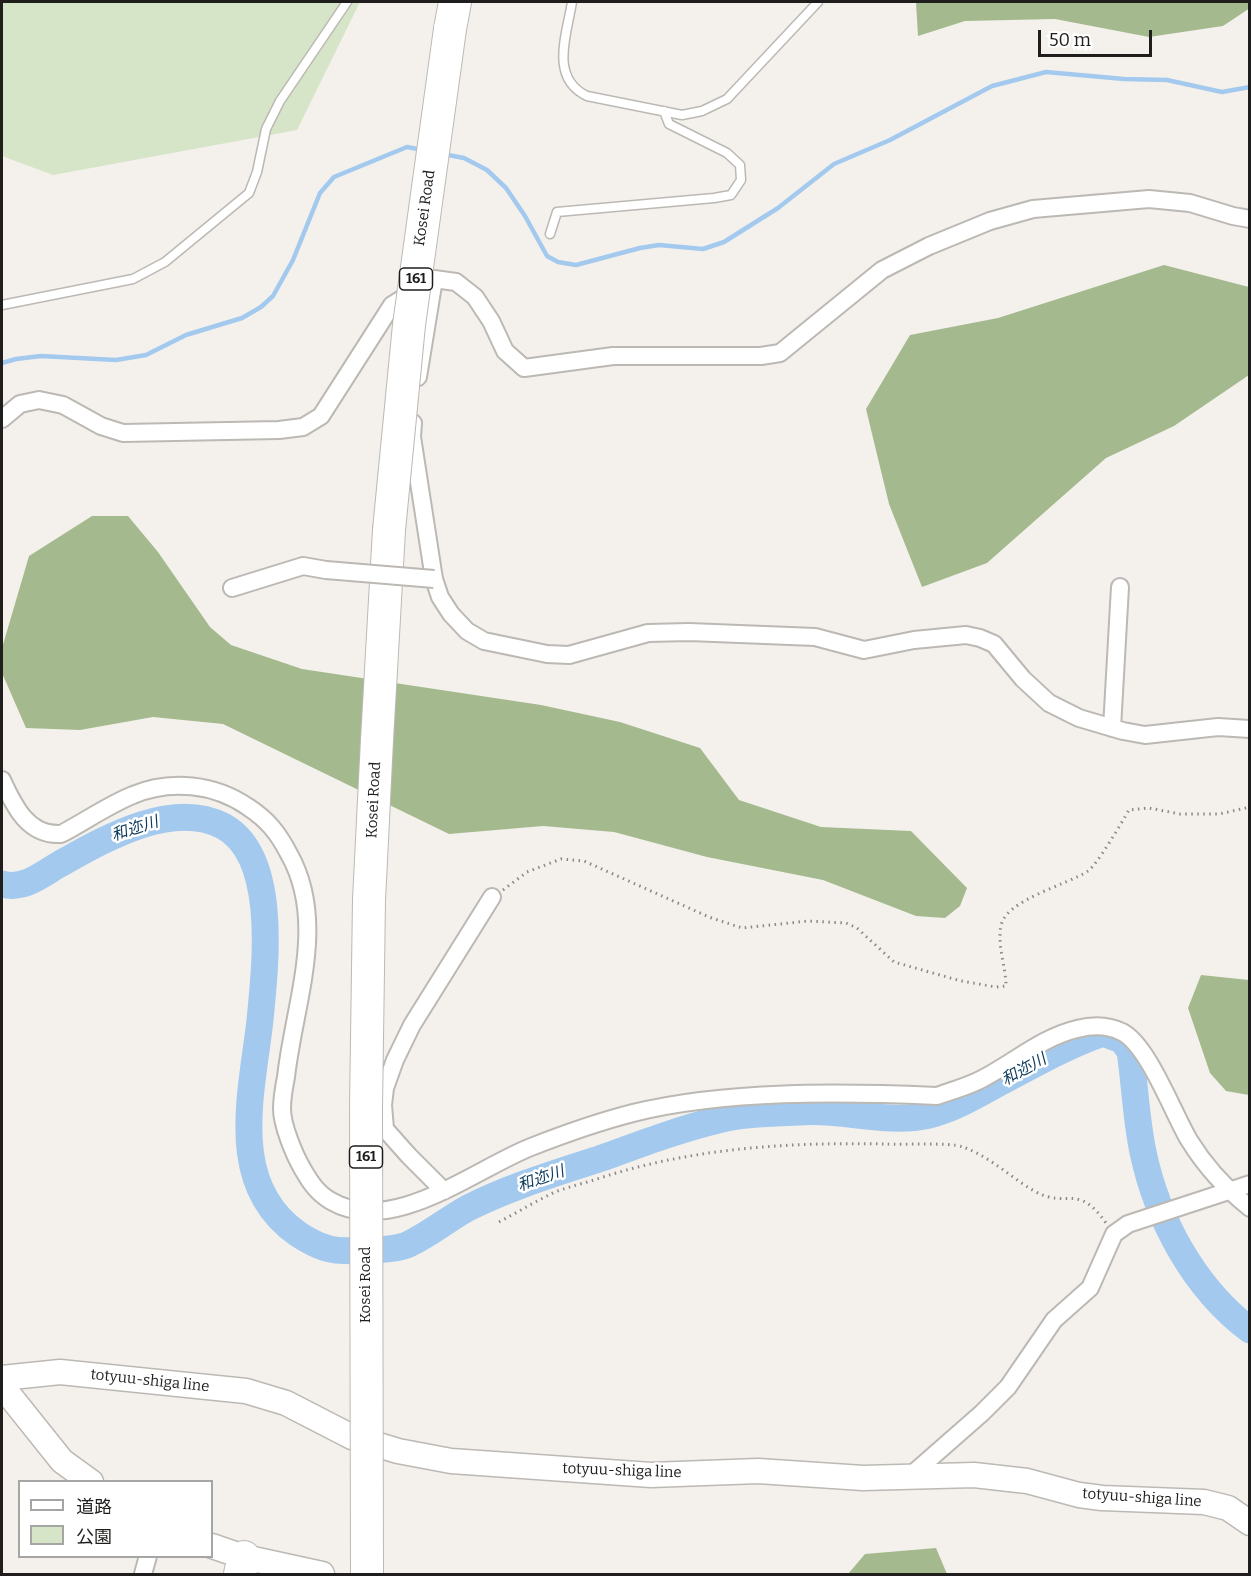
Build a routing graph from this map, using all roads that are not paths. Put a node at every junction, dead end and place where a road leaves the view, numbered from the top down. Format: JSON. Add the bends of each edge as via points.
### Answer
{"nodes":[{"id":1,"x":347,"y":2,"type":"edge"},
{"id":2,"x":572,"y":2,"type":"edge"},
{"id":3,"x":818,"y":2,"type":"edge"},
{"id":4,"x":452,"y":11,"type":"edge"},
{"id":5,"x":664,"y":111,"type":"junction"},
{"id":6,"x":1250,"y":219,"type":"edge"},
{"id":7,"x":550,"y":234,"type":"dead end"},
{"id":8,"x":434,"y":279,"type":"junction"},
{"id":9,"x":2,"y":305,"type":"edge"},
{"id":10,"x":2,"y":419,"type":"edge"},
{"id":11,"x":434,"y":579,"type":"junction"},
{"id":12,"x":1120,"y":587,"type":"dead end"},
{"id":13,"x":232,"y":588,"type":"dead end"},
{"id":14,"x":1112,"y":728,"type":"junction"},
{"id":15,"x":1250,"y":729,"type":"edge"},
{"id":16,"x":2,"y":780,"type":"edge"},
{"id":17,"x":492,"y":897,"type":"road end"},
{"id":18,"x":1250,"y":1184,"type":"edge"},
{"id":19,"x":444,"y":1191,"type":"junction"},
{"id":20,"x":1228,"y":1191,"type":"junction"},
{"id":21,"x":1250,"y":1208,"type":"edge"},
{"id":22,"x":2,"y":1378,"type":"edge"},
{"id":23,"x":2,"y":1386,"type":"edge"},
{"id":24,"x":909,"y":1477,"type":"junction"},
{"id":25,"x":88,"y":1480,"type":"edge"},
{"id":26,"x":1250,"y":1523,"type":"edge"},
{"id":27,"x":213,"y":1547,"type":"edge"},
{"id":28,"x":148,"y":1558,"type":"edge"},
{"id":29,"x":242,"y":1566,"type":"edge"},
{"id":30,"x":143,"y":1575,"type":"edge"},
{"id":31,"x":321,"y":1575,"type":"edge"},
{"id":32,"x":367,"y":1575,"type":"edge"}],
"edges":[{"from":1,"to":9,"type":"lane","via":[[280,101],[266,129],[249,193],[165,262],[133,279]]},
{"from":2,"to":5,"type":"lane","via":[[562,61],[566,79],[587,96]]},
{"from":3,"to":5,"type":"lane","via":[[727,99],[682,115]]},
{"from":4,"to":32,"type":"highway","name":"Kosei Road","number":"161","bridge":true,"via":[[410,325],[389,530],[377,740],[369,900],[366,1108]]},
{"from":5,"to":7,"type":"lane","via":[[669,124],[727,153],[740,165],[741,180],[731,195],[557,212]]},
{"from":6,"to":8,"type":"street","via":[[1190,203],[1149,198],[1033,209],[980,225],[882,270],[780,353],[761,356],[614,356],[524,368],[505,351],[475,297],[456,282]]},
{"from":8,"to":10,"type":"street","via":[[392,305],[321,417],[303,427],[123,433],[63,405],[39,400],[20,404]]},
{"from":8,"to":11,"type":"street","via":[[412,437]]},
{"from":11,"to":13,"type":"street","bridge":true,"via":[[303,566]]},
{"from":11,"to":14,"type":"street","via":[[440,597],[466,631],[484,641],[547,654],[569,655],[648,633],[815,638],[864,650],[914,640],[966,635],[980,638],[994,644],[1049,703]]},
{"from":12,"to":14,"type":"street"},
{"from":14,"to":15,"type":"street","via":[[1145,735],[1218,727]]},
{"from":16,"to":19,"type":"street","via":[[13,804],[28,822],[48,835],[61,834],[133,795],[168,785],[191,786],[238,800],[276,830],[302,886],[308,923],[282,1111],[295,1156],[313,1188],[351,1210],[393,1210]]},
{"from":17,"to":19,"type":"street","via":[[412,1025],[385,1088],[385,1129]]},
{"from":18,"to":20,"type":"street"},
{"from":19,"to":20,"type":"street","via":[[524,1150],[634,1113],[769,1095],[937,1096],[981,1079],[1052,1038],[1076,1029],[1102,1026],[1131,1039],[1149,1064],[1190,1141]]},
{"from":20,"to":21,"type":"street"},
{"from":20,"to":24,"type":"street","via":[[1128,1224],[1114,1234],[1090,1288],[1054,1320],[1008,1387]]},
{"from":22,"to":24,"type":"main road","name":"totyuu-shiga line","via":[[60,1372],[246,1391],[286,1403],[352,1437],[451,1461],[651,1475],[758,1471]]},
{"from":23,"to":25,"type":"main road","via":[[62,1461]]},
{"from":24,"to":26,"type":"main road","name":"totyuu-shiga line","via":[[974,1475],[1027,1481],[1102,1498],[1204,1502],[1228,1508]]},
{"from":27,"to":29,"type":"main road"},
{"from":28,"to":30,"type":"street"},
{"from":29,"to":31,"type":"main road"}]}
